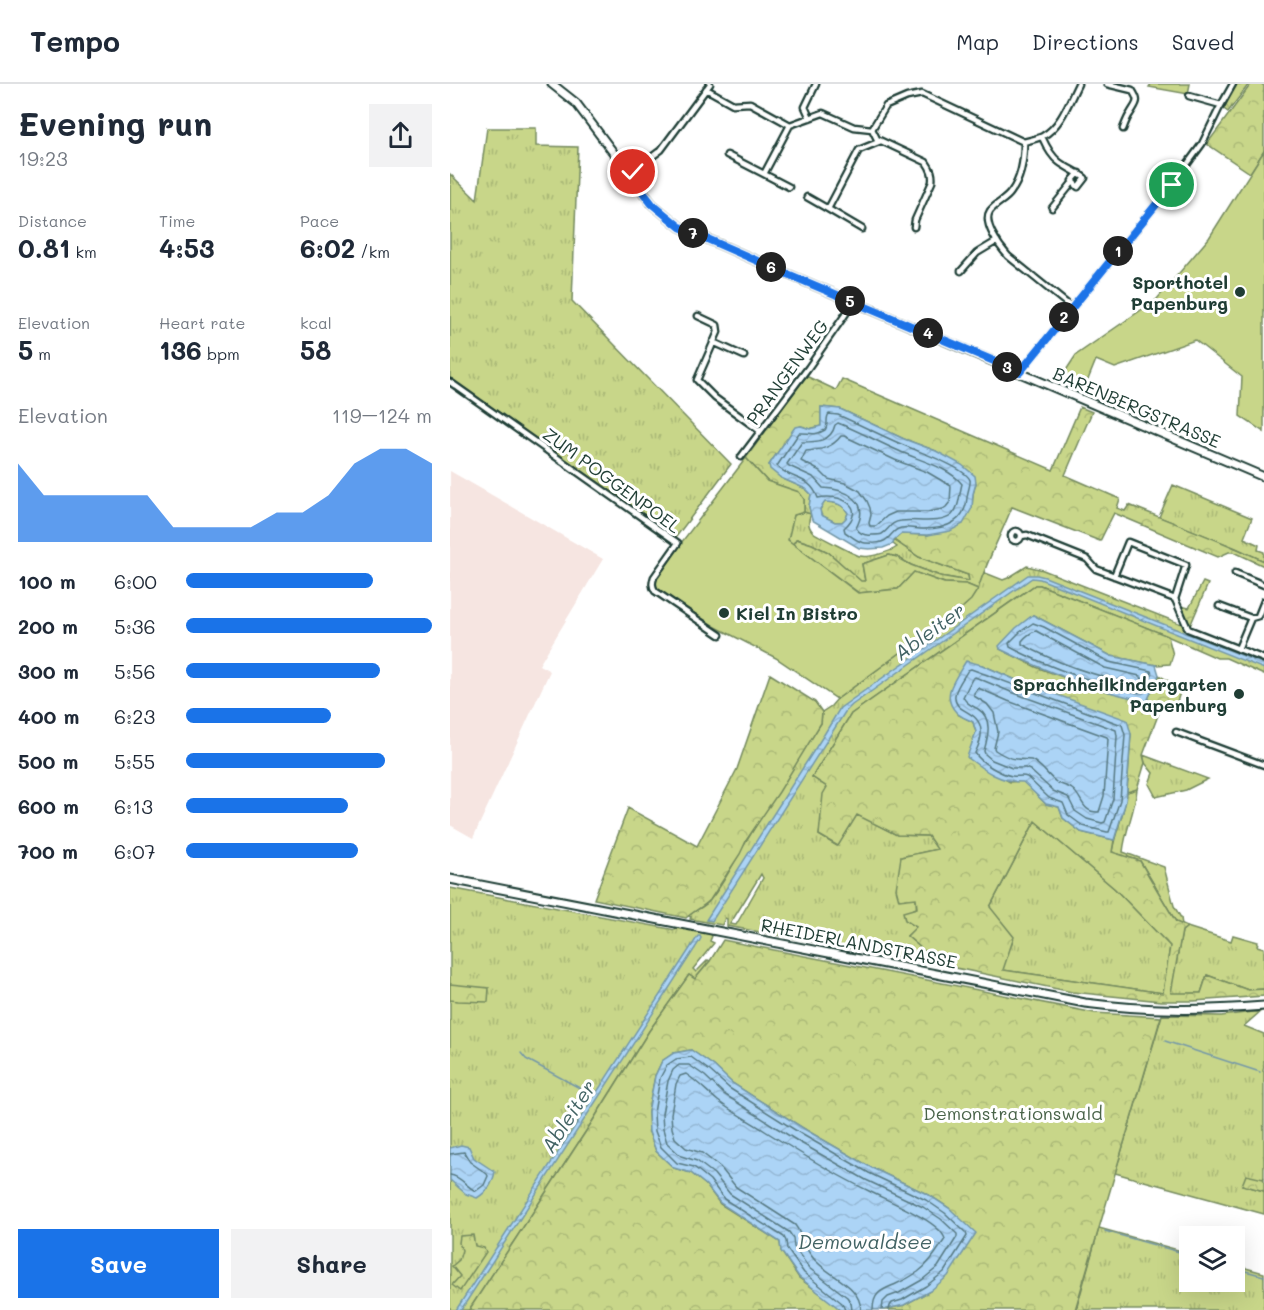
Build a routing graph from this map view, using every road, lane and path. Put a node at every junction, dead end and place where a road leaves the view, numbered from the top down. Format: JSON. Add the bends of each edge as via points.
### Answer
{"nodes":[{"id":1,"x":552,"y":84,"type":"edge"},
{"id":2,"x":816,"y":84,"type":"edge"},
{"id":3,"x":1078,"y":84,"type":"edge"},
{"id":4,"x":1107,"y":84,"type":"edge"},
{"id":5,"x":1233,"y":84,"type":"edge"},
{"id":6,"x":708,"y":87,"type":"edge"},
{"id":7,"x":1189,"y":96,"type":"dead end"},
{"id":8,"x":1221,"y":105,"type":"junction"},
{"id":9,"x":810,"y":118,"type":"junction"},
{"id":10,"x":790,"y":125,"type":"junction"},
{"id":11,"x":872,"y":129,"type":"junction"},
{"id":12,"x":1124,"y":129,"type":"dead end"},
{"id":13,"x":1042,"y":137,"type":"junction"},
{"id":14,"x":881,"y":141,"type":"junction"},
{"id":15,"x":1024,"y":142,"type":"junction"},
{"id":16,"x":727,"y":155,"type":"dead end"},
{"id":17,"x":629,"y":174,"type":"junction"},
{"id":18,"x":764,"y":174,"type":"junction"},
{"id":19,"x":789,"y":187,"type":"dead end"},
{"id":20,"x":807,"y":197,"type":"dead end"},
{"id":21,"x":1053,"y":208,"type":"dead end"},
{"id":22,"x":828,"y":209,"type":"junction"},
{"id":23,"x":914,"y":227,"type":"dead end"},
{"id":24,"x":862,"y":229,"type":"dead end"},
{"id":25,"x":997,"y":241,"type":"junction"},
{"id":26,"x":961,"y":272,"type":"dead end"},
{"id":27,"x":854,"y":302,"type":"junction"},
{"id":28,"x":1071,"y":307,"type":"junction"},
{"id":29,"x":698,"y":316,"type":"dead end"},
{"id":30,"x":713,"y":342,"type":"junction"},
{"id":31,"x":744,"y":356,"type":"dead end"},
{"id":32,"x":1020,"y":372,"type":"junction"},
{"id":33,"x":450,"y":382,"type":"edge"},
{"id":34,"x":760,"y":431,"type":"junction"},
{"id":35,"x":741,"y":457,"type":"dead end"},
{"id":36,"x":1264,"y":477,"type":"edge"},
{"id":37,"x":1021,"y":536,"type":"dead end"},
{"id":38,"x":1235,"y":573,"type":"dead end"},
{"id":39,"x":1114,"y":576,"type":"junction"},
{"id":40,"x":1264,"y":585,"type":"edge"},
{"id":41,"x":1175,"y":599,"type":"junction"},
{"id":42,"x":1264,"y":601,"type":"edge"},
{"id":43,"x":1219,"y":606,"type":"dead end"},
{"id":44,"x":1251,"y":618,"type":"junction"},
{"id":45,"x":720,"y":635,"type":"dead end"},
{"id":46,"x":1238,"y":649,"type":"junction"},
{"id":47,"x":1264,"y":659,"type":"edge"},
{"id":48,"x":1176,"y":732,"type":"dead end"},
{"id":49,"x":1264,"y":765,"type":"edge"},
{"id":50,"x":450,"y":879,"type":"edge"},
{"id":51,"x":1264,"y":1006,"type":"edge"}],
"edges":[{"from":1,"to":17,"type":"street","name":"BARENBERGSTRASSE","via":[[576,103]]},
{"from":2,"to":9,"type":"street","via":[[805,107]]},
{"from":3,"to":13,"type":"street","via":[[1061,118]]},
{"from":4,"to":12,"type":"street","via":[[1132,90],[1137,98]]},
{"from":5,"to":8,"type":"street"},
{"from":6,"to":10,"type":"street","via":[[733,104],[750,103]]},
{"from":6,"to":17,"type":"street","via":[[661,150]]},
{"from":7,"to":8,"type":"street"},
{"from":8,"to":28,"type":"street","via":[[1202,144],[1178,177]]},
{"from":9,"to":10,"type":"street"},
{"from":9,"to":11,"type":"street","via":[[823,113],[854,127]]},
{"from":10,"to":18,"type":"street"},
{"from":11,"to":14,"type":"street"},
{"from":11,"to":15,"type":"street","via":[[886,106],[922,94]]},
{"from":13,"to":15,"type":"street"},
{"from":13,"to":21,"type":"street","via":[[1058,161],[1085,178],[1078,187],[1073,182]]},
{"from":14,"to":22,"type":"street","via":[[859,150]]},
{"from":14,"to":23,"type":"street","via":[[926,162],[931,169],[932,182]]},
{"from":15,"to":25,"type":"street","via":[[1015,187],[987,217]]},
{"from":16,"to":18,"type":"street"},
{"from":17,"to":27,"type":"street","name":"BARENBERGSTRASSE","via":[[652,204],[680,227]]},
{"from":18,"to":19,"type":"street"},
{"from":20,"to":22,"type":"street"},
{"from":22,"to":24,"type":"street"},
{"from":25,"to":26,"type":"street","via":[[977,253]]},
{"from":25,"to":28,"type":"street","via":[[1008,256]]},
{"from":27,"to":32,"type":"street","name":"BARENBERGSTRASSE"},
{"from":27,"to":34,"type":"street","name":"PRANGENWEG"},
{"from":28,"to":32,"type":"street"},
{"from":29,"to":30,"type":"street","via":[[717,325]]},
{"from":30,"to":31,"type":"street"},
{"from":30,"to":34,"type":"street","via":[[697,380]]},
{"from":32,"to":36,"type":"street","name":"BARENBERGSTRASSE"},
{"from":33,"to":45,"type":"street","name":"ZUM POGGENPOEL","via":[[678,543],[654,577],[653,587]]},
{"from":34,"to":35,"type":"street","name":"PRANGENWEG"},
{"from":37,"to":39,"type":"street","via":[[1087,560],[1096,569]]},
{"from":38,"to":40,"type":"street"},
{"from":39,"to":41,"type":"street"},
{"from":39,"to":41,"type":"street","via":[[1128,542],[1186,565]]},
{"from":41,"to":46,"type":"street","via":[[1188,629]]},
{"from":42,"to":44,"type":"street","via":[[1258,616]]},
{"from":43,"to":44,"type":"street"},
{"from":44,"to":46,"type":"street"},
{"from":46,"to":47,"type":"street"},
{"from":48,"to":49,"type":"street"},
{"from":50,"to":51,"type":"street","name":"RHEIDERLANDSTRASSE","via":[[1085,1003],[1157,1010]]}]}
